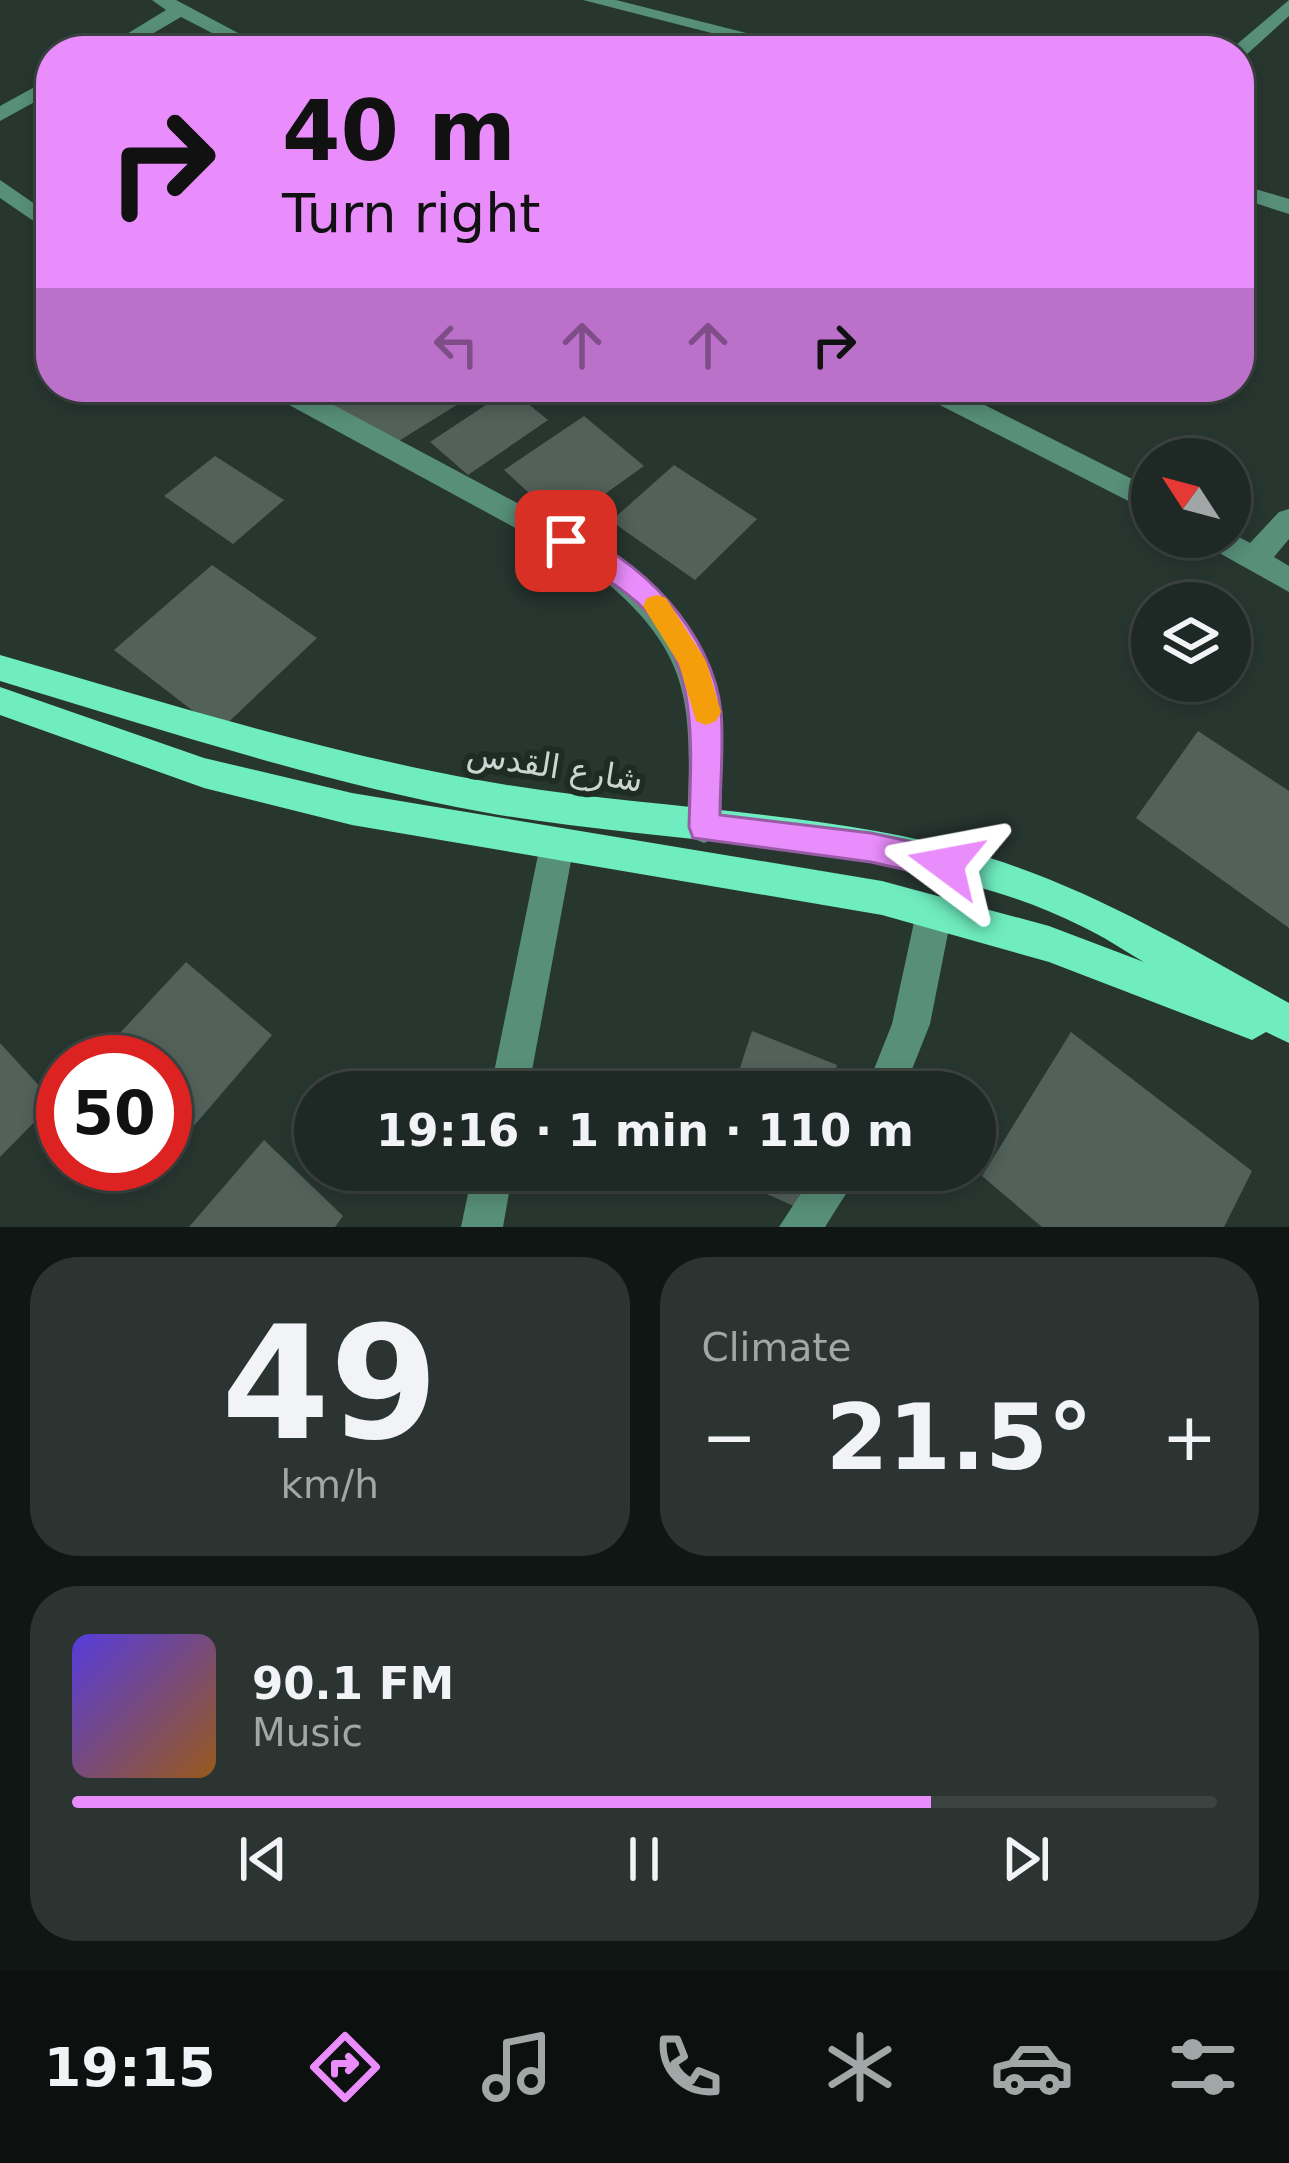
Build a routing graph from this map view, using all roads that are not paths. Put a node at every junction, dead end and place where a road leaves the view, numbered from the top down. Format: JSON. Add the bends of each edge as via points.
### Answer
{"nodes":[{"id":1,"x":160,"y":0,"type":"edge"},
{"id":2,"x":592,"y":0,"type":"edge"},
{"id":3,"x":1289,"y":6,"type":"edge"},
{"id":4,"x":180,"y":10,"type":"junction"},
{"id":5,"x":135,"y":36,"type":"edge"},
{"id":6,"x":232,"y":36,"type":"edge"},
{"id":7,"x":744,"y":36,"type":"edge"},
{"id":8,"x":1254,"y":38,"type":"edge"},
{"id":9,"x":36,"y":93,"type":"edge"},
{"id":10,"x":0,"y":115,"type":"edge"},
{"id":11,"x":0,"y":187,"type":"edge"},
{"id":12,"x":1254,"y":196,"type":"edge"},
{"id":13,"x":1289,"y":207,"type":"edge"},
{"id":14,"x":36,"y":215,"type":"edge"},
{"id":15,"x":306,"y":402,"type":"edge"},
{"id":16,"x":956,"y":402,"type":"edge"},
{"id":17,"x":1131,"y":491,"type":"edge"},
{"id":18,"x":1289,"y":520,"type":"edge"},
{"id":19,"x":1251,"y":557,"type":"edge"},
{"id":20,"x":1254,"y":559,"type":"junction"},
{"id":21,"x":1289,"y":580,"type":"edge"},
{"id":22,"x":0,"y":668,"type":"edge"},
{"id":23,"x":0,"y":701,"type":"edge"},
{"id":24,"x":704,"y":827,"type":"junction"},
{"id":25,"x":557,"y":845,"type":"junction"},
{"id":26,"x":934,"y":913,"type":"junction"},
{"id":27,"x":1289,"y":1024,"type":"edge"},
{"id":28,"x":1289,"y":1034,"type":"edge"},
{"id":29,"x":512,"y":1071,"type":"edge"},
{"id":30,"x":892,"y":1071,"type":"edge"},
{"id":31,"x":489,"y":1191,"type":"edge"},
{"id":32,"x":826,"y":1191,"type":"edge"},
{"id":33,"x":482,"y":1227,"type":"edge"},
{"id":34,"x":800,"y":1227,"type":"edge"}],
"edges":[{"from":1,"to":4,"type":"street"},
{"from":2,"to":7,"type":"street"},
{"from":3,"to":8,"type":"street"},
{"from":4,"to":5,"type":"street"},
{"from":4,"to":6,"type":"street"},
{"from":9,"to":10,"type":"street"},
{"from":11,"to":14,"type":"street"},
{"from":12,"to":13,"type":"street"},
{"from":15,"to":24,"type":"street","via":[[640,588],[692,661],[706,710]]},
{"from":16,"to":17,"type":"street"},
{"from":18,"to":20,"type":"street"},
{"from":19,"to":20,"type":"street"},
{"from":20,"to":21,"type":"street"},
{"from":22,"to":24,"type":"main road","name":"شارع القدس","via":[[315,760],[485,797]]},
{"from":23,"to":25,"type":"main road","via":[[204,773]]},
{"from":24,"to":27,"type":"main road","name":"شارع القدس","via":[[871,848],[984,873],[1088,910]]},
{"from":25,"to":26,"type":"main road"},
{"from":25,"to":29,"type":"street"},
{"from":26,"to":28,"type":"main road","via":[[1048,944]]},
{"from":26,"to":30,"type":"street"},
{"from":31,"to":33,"type":"street"},
{"from":32,"to":34,"type":"street"}]}
